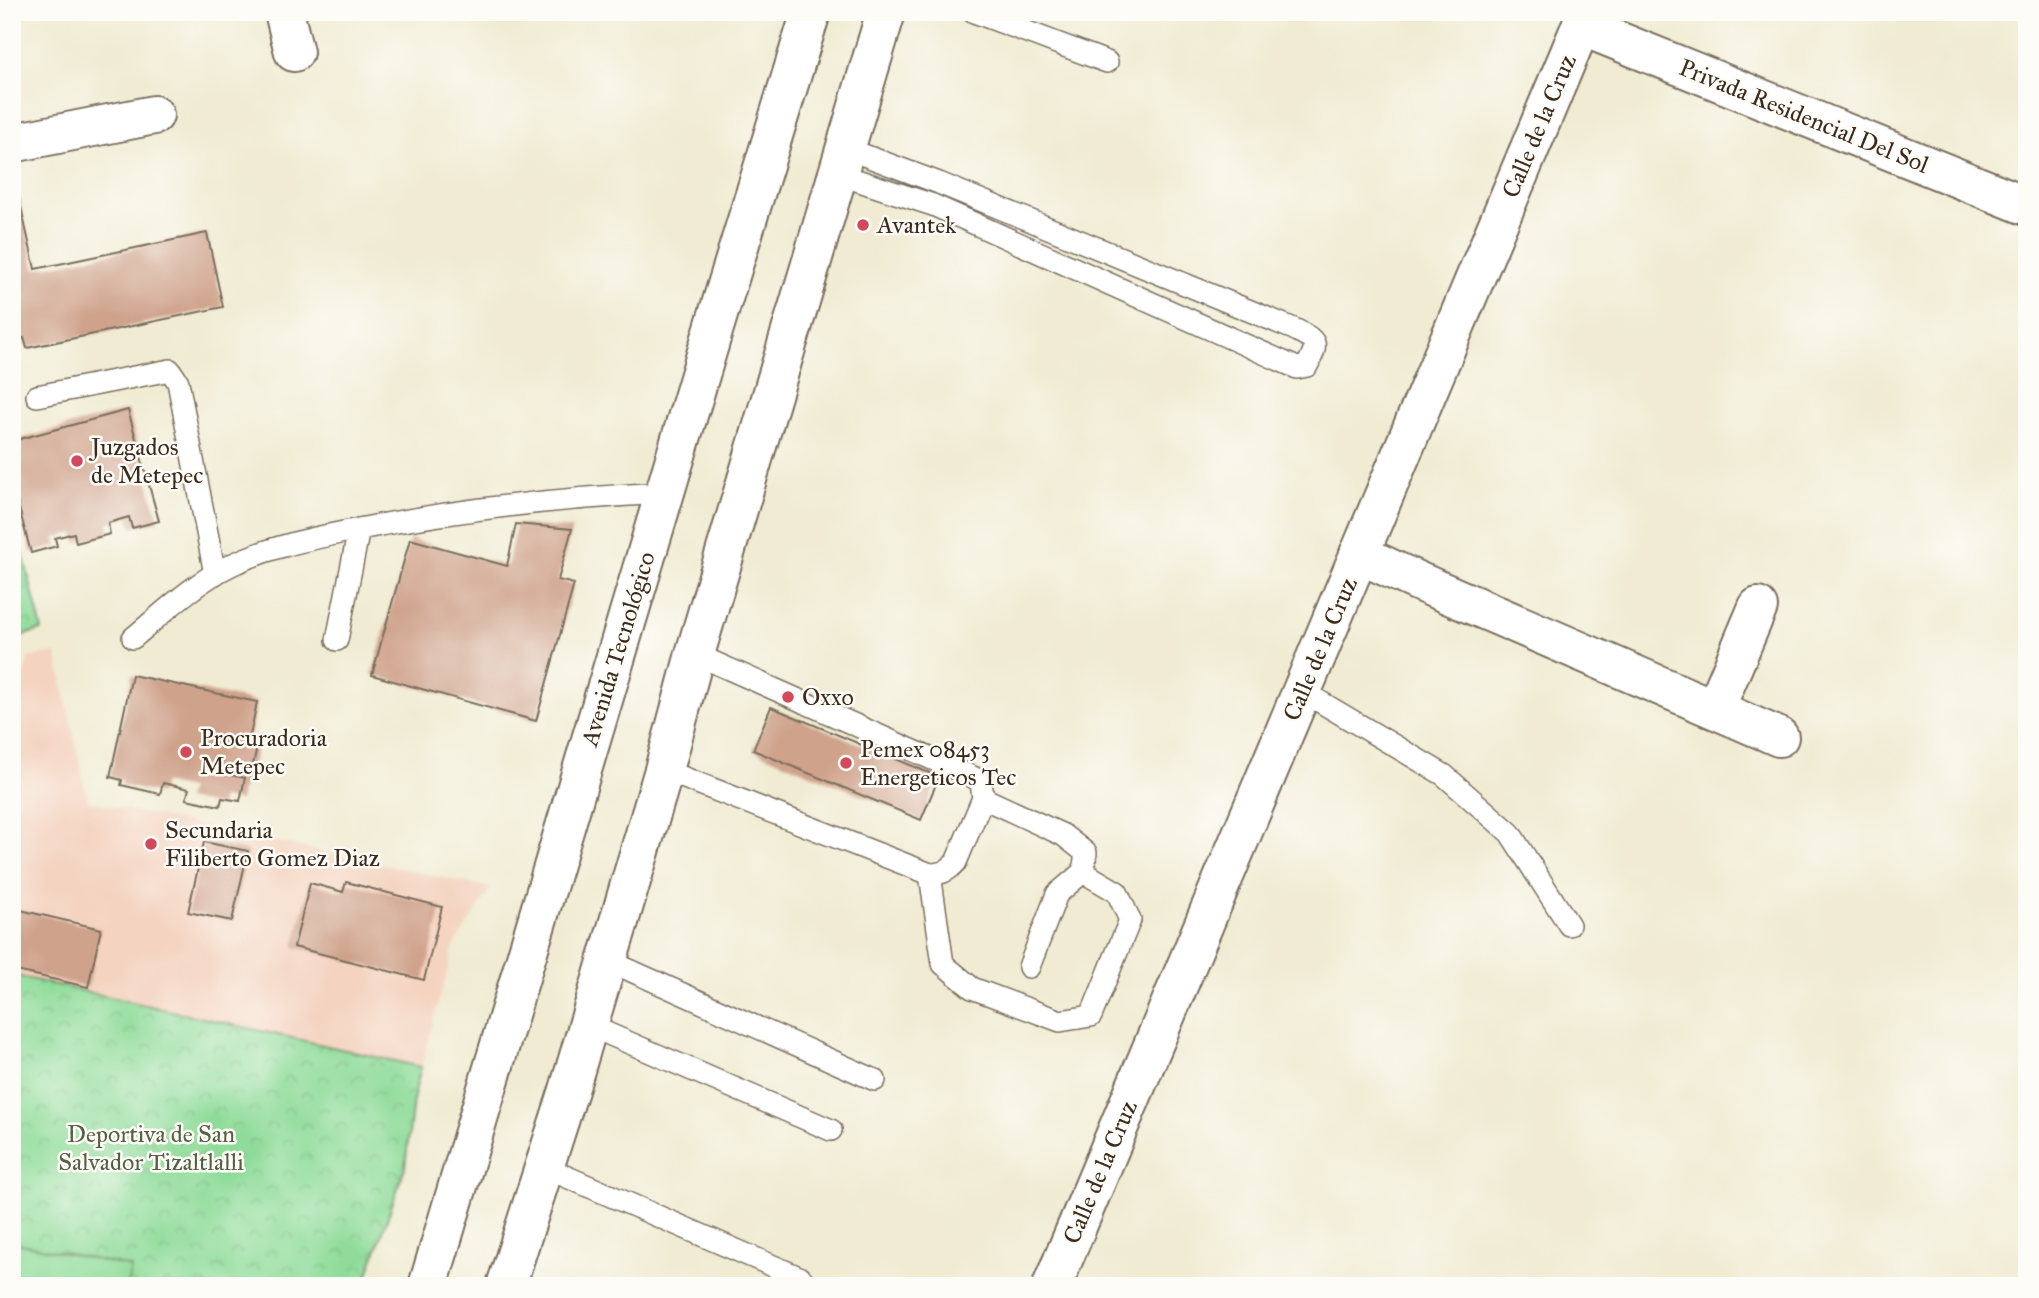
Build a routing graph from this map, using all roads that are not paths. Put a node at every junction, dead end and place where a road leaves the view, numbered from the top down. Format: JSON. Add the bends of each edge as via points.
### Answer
{"nodes":[{"id":1,"x":284,"y":12,"type":"edge"},
{"id":2,"x":811,"y":12,"type":"edge"},
{"id":3,"x":886,"y":12,"type":"edge"},
{"id":4,"x":974,"y":12,"type":"edge"},
{"id":5,"x":1584,"y":19,"type":"edge"},
{"id":6,"x":294,"y":52,"type":"dead end"},
{"id":7,"x":1107,"y":62,"type":"dead end"},
{"id":8,"x":154,"y":116,"type":"dead end"},
{"id":9,"x":12,"y":143,"type":"edge"},
{"id":10,"x":841,"y":161,"type":"junction"},
{"id":11,"x":2027,"y":206,"type":"edge"},
{"id":12,"x":37,"y":396,"type":"dead end"},
{"id":13,"x":665,"y":493,"type":"junction"},
{"id":14,"x":359,"y":530,"type":"junction"},
{"id":15,"x":1359,"y":554,"type":"junction"},
{"id":16,"x":215,"y":574,"type":"junction"},
{"id":17,"x":1758,"y":607,"type":"dead end"},
{"id":18,"x":133,"y":638,"type":"dead end"},
{"id":19,"x":337,"y":640,"type":"dead end"},
{"id":20,"x":695,"y":654,"type":"junction"},
{"id":21,"x":1302,"y":691,"type":"junction"},
{"id":22,"x":1715,"y":709,"type":"junction"},
{"id":23,"x":1779,"y":737,"type":"dead end"},
{"id":24,"x":664,"y":770,"type":"junction"},
{"id":25,"x":983,"y":798,"type":"junction"},
{"id":26,"x":1083,"y":872,"type":"junction"},
{"id":27,"x":930,"y":874,"type":"junction"},
{"id":28,"x":1569,"y":925,"type":"dead end"},
{"id":29,"x":607,"y":960,"type":"junction"},
{"id":30,"x":1029,"y":967,"type":"dead end"},
{"id":31,"x":588,"y":1025,"type":"junction"},
{"id":32,"x":875,"y":1080,"type":"dead end"},
{"id":33,"x":831,"y":1130,"type":"dead end"},
{"id":34,"x":544,"y":1167,"type":"junction"},
{"id":35,"x":801,"y":1278,"type":"dead end"},
{"id":36,"x":428,"y":1286,"type":"edge"},
{"id":37,"x":506,"y":1286,"type":"edge"},
{"id":38,"x":1052,"y":1286,"type":"edge"}],
"edges":[{"from":1,"to":6,"type":"main road"},
{"from":2,"to":13,"type":"main road","name":"Avenida Tecnológico"},
{"from":3,"to":10,"type":"main road"},
{"from":4,"to":7,"type":"lane"},
{"from":5,"to":11,"type":"main road","name":"Privada Residencial Del Sol"},
{"from":5,"to":15,"type":"main road","name":"Calle de la Cruz"},
{"from":8,"to":9,"type":"main road"},
{"from":10,"to":10,"type":"lane","via":[[1293,367],[1307,366],[1316,348],[1311,338],[1294,329],[939,183]]},
{"from":10,"to":20,"type":"main road"},
{"from":12,"to":16,"type":"lane","via":[[170,370],[178,382]]},
{"from":13,"to":14,"type":"lane","via":[[468,510]]},
{"from":13,"to":36,"type":"main road","name":"Avenida Tecnológico"},
{"from":14,"to":16,"type":"lane","via":[[278,547]]},
{"from":14,"to":19,"type":"lane"},
{"from":15,"to":21,"type":"main road","name":"Calle de la Cruz"},
{"from":15,"to":22,"type":"main road"},
{"from":16,"to":18,"type":"lane"},
{"from":17,"to":22,"type":"main road"},
{"from":20,"to":24,"type":"main road"},
{"from":20,"to":25,"type":"lane","via":[[975,778],[981,782]]},
{"from":21,"to":28,"type":"lane","via":[[1444,775],[1510,833]]},
{"from":21,"to":38,"type":"main road","name":"Calle de la Cruz"},
{"from":22,"to":23,"type":"main road"},
{"from":24,"to":27,"type":"lane"},
{"from":24,"to":29,"type":"main road"},
{"from":25,"to":26,"type":"lane","via":[[1063,835],[1086,853]]},
{"from":25,"to":27,"type":"lane","via":[[956,862],[948,870]]},
{"from":26,"to":27,"type":"lane","via":[[1117,892],[1130,920],[1091,1016],[1059,1021],[972,988],[943,964]]},
{"from":26,"to":30,"type":"lane","via":[[1057,894]]},
{"from":29,"to":31,"type":"main road"},
{"from":29,"to":32,"type":"lane"},
{"from":31,"to":33,"type":"lane"},
{"from":31,"to":34,"type":"main road"},
{"from":34,"to":35,"type":"lane"},
{"from":34,"to":37,"type":"main road"}]}
